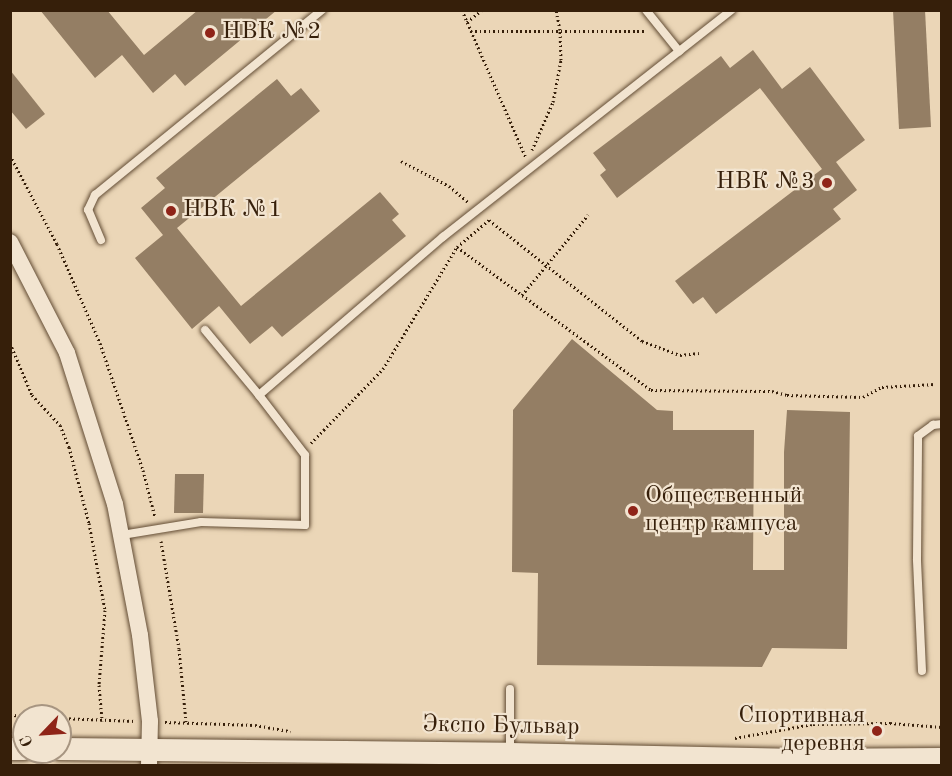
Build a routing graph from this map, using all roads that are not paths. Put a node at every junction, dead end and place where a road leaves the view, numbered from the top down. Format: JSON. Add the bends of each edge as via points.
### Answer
{"nodes":[{"id":1,"x":322,"y":10,"type":"edge"},
{"id":2,"x":646,"y":10,"type":"edge"},
{"id":3,"x":731,"y":10,"type":"edge"},
{"id":4,"x":679,"y":51,"type":"junction"},
{"id":5,"x":101,"y":240,"type":"dead end"},
{"id":6,"x":10,"y":242,"type":"edge"},
{"id":7,"x":205,"y":330,"type":"dead end"},
{"id":8,"x":259,"y":395,"type":"junction"},
{"id":9,"x":942,"y":424,"type":"edge"},
{"id":10,"x":122,"y":535,"type":"junction"},
{"id":11,"x":922,"y":671,"type":"dead end"},
{"id":12,"x":510,"y":689,"type":"dead end"},
{"id":13,"x":72,"y":750,"type":"edge"},
{"id":14,"x":510,"y":754,"type":"junction"},
{"id":15,"x":149,"y":758,"type":"edge"},
{"id":16,"x":932,"y":759,"type":"edge"}],
"edges":[{"from":1,"to":5,"type":"lane","via":[[95,195],[88,210]]},
{"from":2,"to":4,"type":"lane"},
{"from":3,"to":4,"type":"lane"},
{"from":4,"to":8,"type":"lane","via":[[443,237]]},
{"from":6,"to":10,"type":"street","via":[[67,352]]},
{"from":7,"to":8,"type":"lane"},
{"from":8,"to":10,"type":"lane","via":[[305,455],[305,525],[201,522]]},
{"from":9,"to":11,"type":"lane","via":[[918,435],[917,559]]},
{"from":10,"to":15,"type":"street","via":[[140,635],[150,721]]},
{"from":12,"to":14,"type":"lane"},
{"from":13,"to":15,"type":"street","name":"Экспо Бульвар"},
{"from":14,"to":15,"type":"street","name":"Экспо Бульвар"},
{"from":14,"to":16,"type":"street","name":"Экспо Бульвар"}]}
